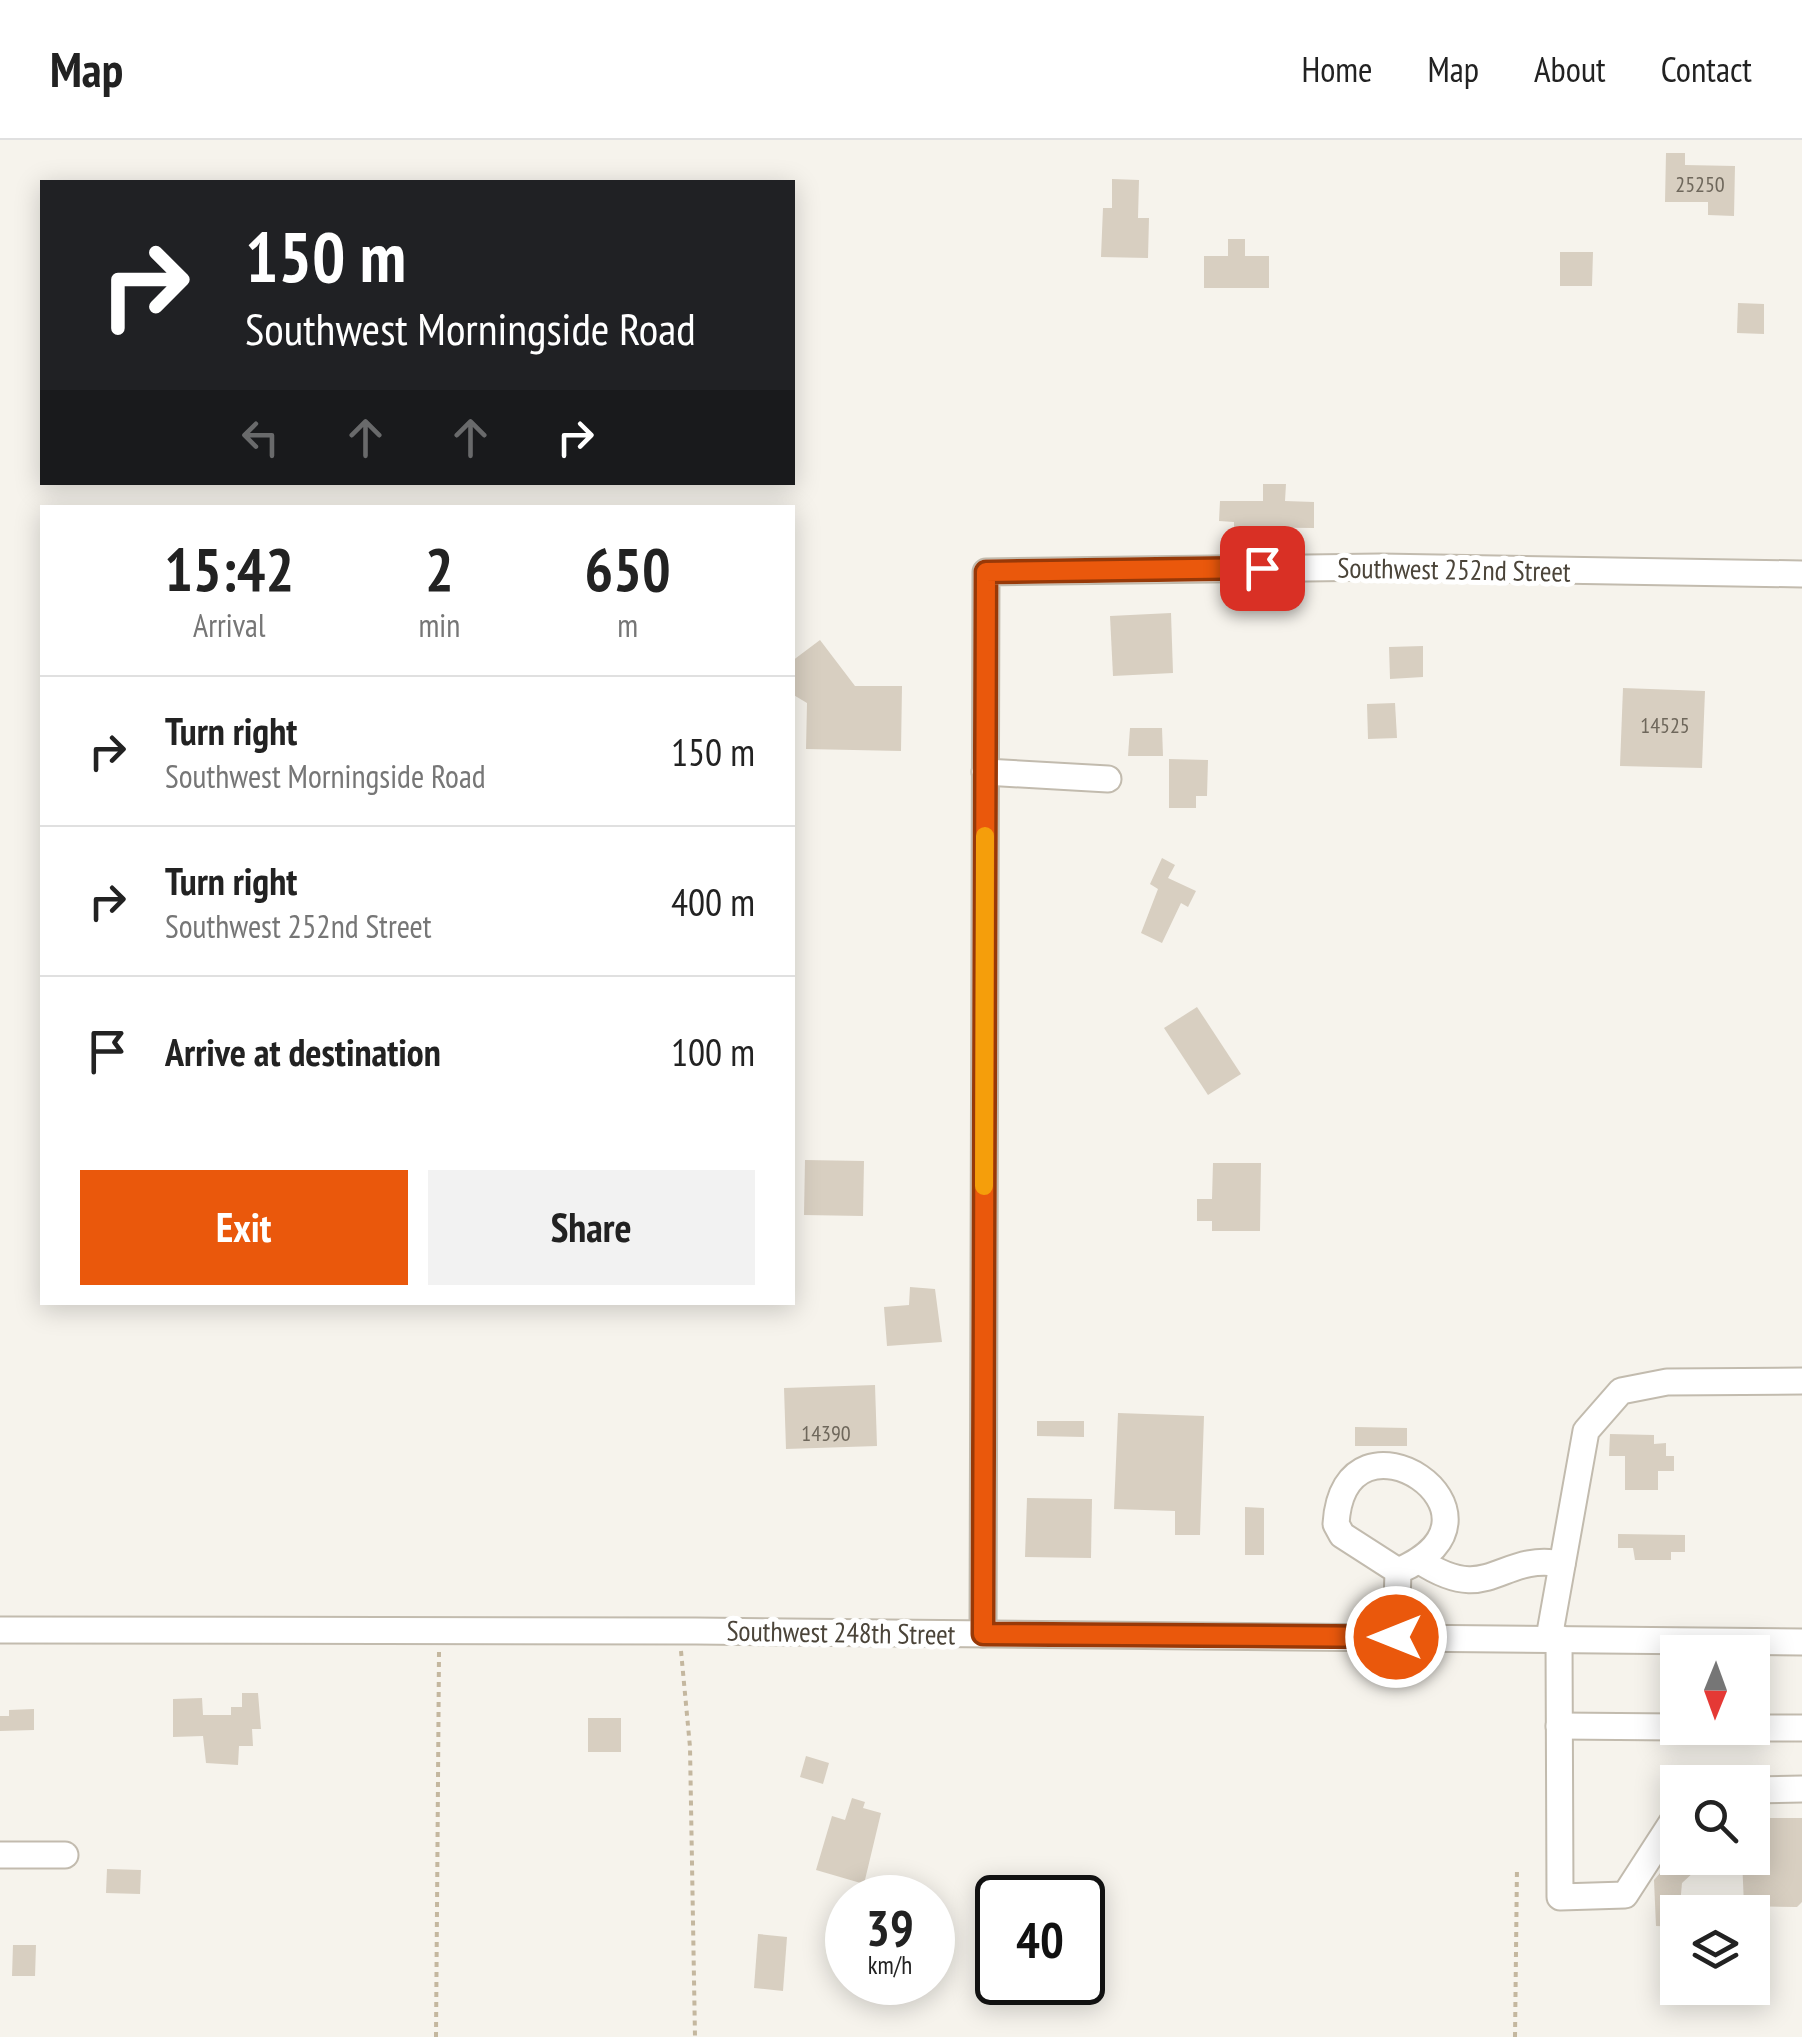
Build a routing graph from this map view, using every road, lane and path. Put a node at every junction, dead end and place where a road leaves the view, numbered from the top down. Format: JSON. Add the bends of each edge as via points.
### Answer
{"nodes":[{"id":1,"x":1802,"y":574,"type":"edge"},
{"id":2,"x":985,"y":772,"type":"junction"},
{"id":3,"x":1108,"y":780,"type":"dead end"},
{"id":4,"x":1802,"y":1381,"type":"edge"},
{"id":5,"x":1562,"y":1564,"type":"junction"},
{"id":6,"x":0,"y":1630,"type":"edge"},
{"id":7,"x":679,"y":1631,"type":"junction"},
{"id":8,"x":439,"y":1632,"type":"junction"},
{"id":9,"x":983,"y":1634,"type":"junction"},
{"id":10,"x":1396,"y":1637,"type":"junction"},
{"id":11,"x":1554,"y":1638,"type":"junction"},
{"id":12,"x":1802,"y":1642,"type":"edge"},
{"id":13,"x":1559,"y":1726,"type":"junction"},
{"id":14,"x":1660,"y":1727,"type":"edge"},
{"id":15,"x":1770,"y":1728,"type":"edge"},
{"id":16,"x":1802,"y":1728,"type":"edge"},
{"id":17,"x":1802,"y":1788,"type":"edge"},
{"id":18,"x":1770,"y":1789,"type":"edge"},
{"id":19,"x":1660,"y":1841,"type":"edge"},
{"id":20,"x":0,"y":1855,"type":"edge"},
{"id":21,"x":65,"y":1855,"type":"dead end"},
{"id":22,"x":1517,"y":1868,"type":"dead end"},
{"id":23,"x":436,"y":2037,"type":"edge"},
{"id":24,"x":695,"y":2037,"type":"edge"},
{"id":25,"x":1515,"y":2037,"type":"edge"}],
"edges":[{"from":1,"to":2,"type":"street","name":"Southwest 252nd Street","via":[[1380,567],[986,572]]},
{"from":2,"to":3,"type":"street"},
{"from":2,"to":9,"type":"street"},
{"from":4,"to":5,"type":"street","via":[[1667,1382],[1621,1391],[1586,1431]]},
{"from":5,"to":10,"type":"street","via":[[1528,1563],[1468,1582],[1409,1566]]},
{"from":5,"to":11,"type":"street"},
{"from":6,"to":8,"type":"street","name":"Southwest 248th Street"},
{"from":7,"to":8,"type":"street","name":"Southwest 248th Street"},
{"from":7,"to":9,"type":"street","name":"Southwest 248th Street"},
{"from":7,"to":24,"type":"path","via":[[690,1748]]},
{"from":8,"to":23,"type":"path"},
{"from":9,"to":10,"type":"street","name":"Southwest 248th Street"},
{"from":10,"to":11,"type":"street","name":"Southwest 248th Street"},
{"from":11,"to":12,"type":"street","name":"Southwest 248th Street"},
{"from":11,"to":13,"type":"street"},
{"from":13,"to":14,"type":"street"},
{"from":13,"to":19,"type":"street","via":[[1560,1896],[1625,1895]]},
{"from":15,"to":16,"type":"street"},
{"from":17,"to":18,"type":"street"},
{"from":20,"to":21,"type":"street"},
{"from":22,"to":25,"type":"path"}]}
